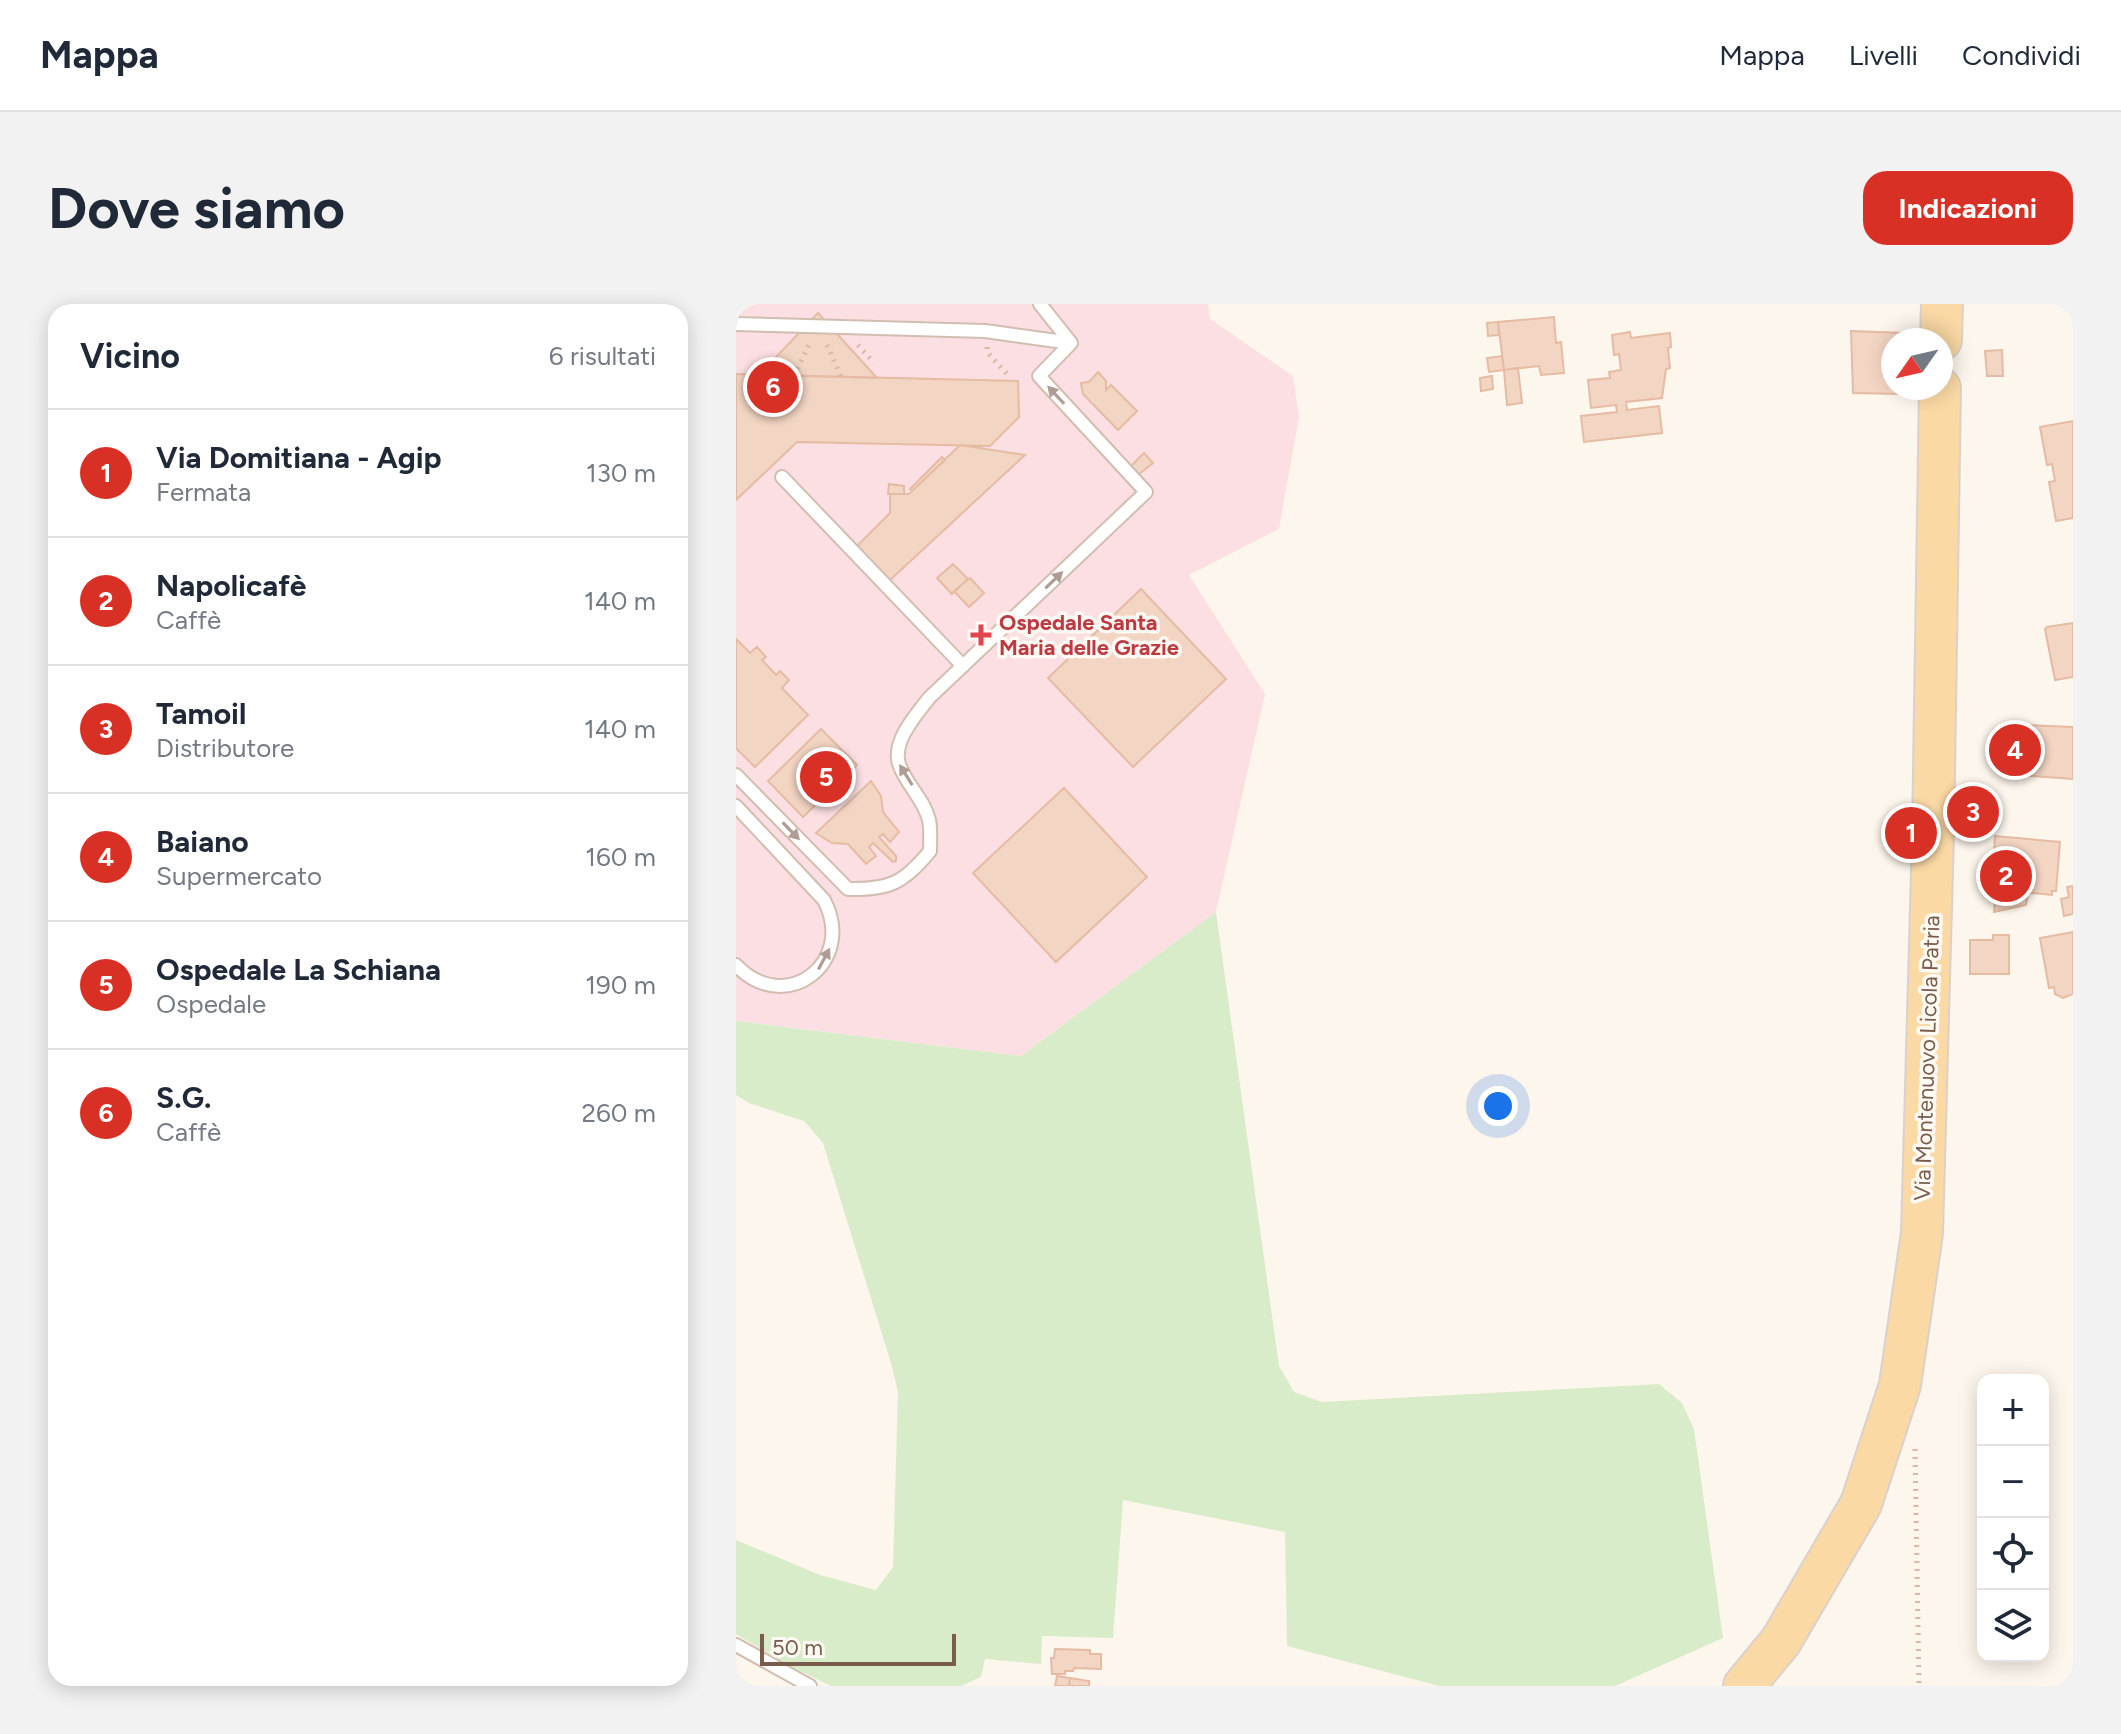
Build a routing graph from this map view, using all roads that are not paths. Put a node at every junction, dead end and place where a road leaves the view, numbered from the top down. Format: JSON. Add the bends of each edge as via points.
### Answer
{"nodes":[{"id":1,"x":1040,"y":304,"type":"edge"},
{"id":2,"x":1942,"y":304,"type":"edge"},
{"id":3,"x":736,"y":324,"type":"edge"},
{"id":4,"x":1941,"y":328,"type":"edge"},
{"id":5,"x":1071,"y":343,"type":"junction"},
{"id":6,"x":1940,"y":400,"type":"edge"},
{"id":7,"x":782,"y":477,"type":"dead end"},
{"id":8,"x":963,"y":666,"type":"junction"},
{"id":9,"x":736,"y":775,"type":"edge"},
{"id":10,"x":736,"y":806,"type":"edge"},
{"id":11,"x":736,"y":965,"type":"edge"},
{"id":12,"x":736,"y":1645,"type":"edge"},
{"id":13,"x":810,"y":1686,"type":"edge"},
{"id":14,"x":1744,"y":1686,"type":"edge"}],
"edges":[{"from":1,"to":5,"type":"lane"},
{"from":2,"to":4,"type":"main road"},
{"from":3,"to":5,"type":"lane","via":[[985,331]]},
{"from":8,"to":5,"type":"lane","one_way":true,"via":[[1146,492],[1039,376]]},
{"from":6,"to":14,"type":"main road","name":"Via Montenuovo Licola Patria","via":[[1922,1233],[1900,1385],[1861,1504],[1781,1641]]},
{"from":7,"to":8,"type":"lane"},
{"from":9,"to":8,"type":"lane","one_way":true,"via":[[848,889],[878,890],[912,874],[930,851],[929,819],[899,764],[899,748],[909,723]]},
{"from":11,"to":10,"type":"lane","one_way":true,"via":[[768,983],[807,981],[826,962],[834,931],[824,900]]},
{"from":12,"to":13,"type":"lane"}]}
